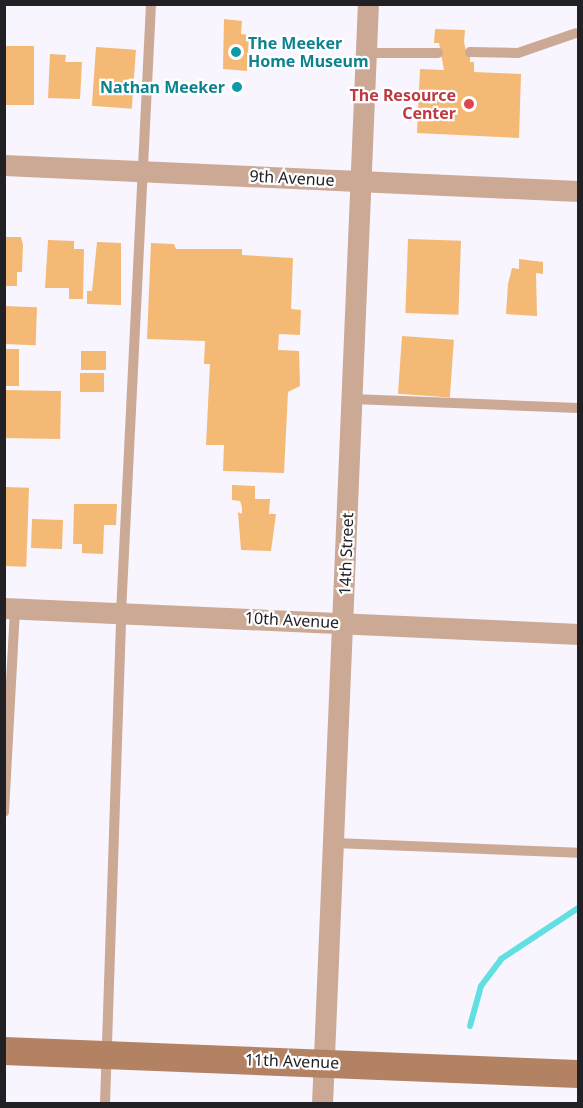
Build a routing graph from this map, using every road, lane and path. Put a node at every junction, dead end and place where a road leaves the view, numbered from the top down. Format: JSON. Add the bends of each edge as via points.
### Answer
{"nodes":[{"id":1,"x":151,"y":4,"type":"edge"},
{"id":2,"x":368,"y":4,"type":"edge"},
{"id":3,"x":576,"y":33,"type":"dead end"},
{"id":4,"x":470,"y":52,"type":"dead end"},
{"id":5,"x":366,"y":53,"type":"junction"},
{"id":6,"x":438,"y":53,"type":"dead end"},
{"id":7,"x":4,"y":165,"type":"edge"},
{"id":8,"x":143,"y":171,"type":"junction"},
{"id":9,"x":362,"y":181,"type":"junction"},
{"id":10,"x":579,"y":191,"type":"edge"},
{"id":11,"x":353,"y":399,"type":"junction"},
{"id":12,"x":579,"y":408,"type":"edge"},
{"id":13,"x":10,"y":608,"type":"edge"},
{"id":14,"x":121,"y":613,"type":"junction"},
{"id":15,"x":344,"y":623,"type":"junction"},
{"id":16,"x":579,"y":634,"type":"edge"},
{"id":17,"x":4,"y":812,"type":"edge"},
{"id":18,"x":334,"y":843,"type":"junction"},
{"id":19,"x":579,"y":853,"type":"edge"},
{"id":20,"x":4,"y":1051,"type":"edge"},
{"id":21,"x":107,"y":1054,"type":"junction"},
{"id":22,"x":324,"y":1062,"type":"junction"},
{"id":23,"x":579,"y":1074,"type":"edge"},
{"id":24,"x":105,"y":1104,"type":"edge"},
{"id":25,"x":322,"y":1104,"type":"edge"}],
"edges":[{"from":1,"to":8,"type":"lane"},
{"from":2,"to":5,"type":"street","name":"14th Street"},
{"from":3,"to":4,"type":"lane","via":[[518,53]]},
{"from":5,"to":6,"type":"lane"},
{"from":5,"to":9,"type":"street","name":"14th Street"},
{"from":7,"to":8,"type":"street","name":"9th Avenue"},
{"from":8,"to":9,"type":"street","name":"9th Avenue"},
{"from":8,"to":14,"type":"lane"},
{"from":9,"to":10,"type":"street","name":"9th Avenue"},
{"from":9,"to":11,"type":"street","name":"14th Street"},
{"from":11,"to":12,"type":"lane"},
{"from":11,"to":15,"type":"street","name":"14th Street"},
{"from":13,"to":14,"type":"street","name":"10th Avenue"},
{"from":13,"to":17,"type":"lane"},
{"from":14,"to":15,"type":"street","name":"10th Avenue"},
{"from":14,"to":21,"type":"lane"},
{"from":15,"to":16,"type":"street","name":"10th Avenue"},
{"from":15,"to":18,"type":"street","name":"14th Street"},
{"from":18,"to":19,"type":"lane"},
{"from":18,"to":22,"type":"street","name":"14th Street"},
{"from":20,"to":21,"type":"main road","name":"11th Avenue"},
{"from":21,"to":22,"type":"main road","name":"11th Avenue"},
{"from":21,"to":24,"type":"lane"},
{"from":22,"to":23,"type":"main road","name":"11th Avenue"},
{"from":22,"to":25,"type":"street","name":"14th Street"}]}
